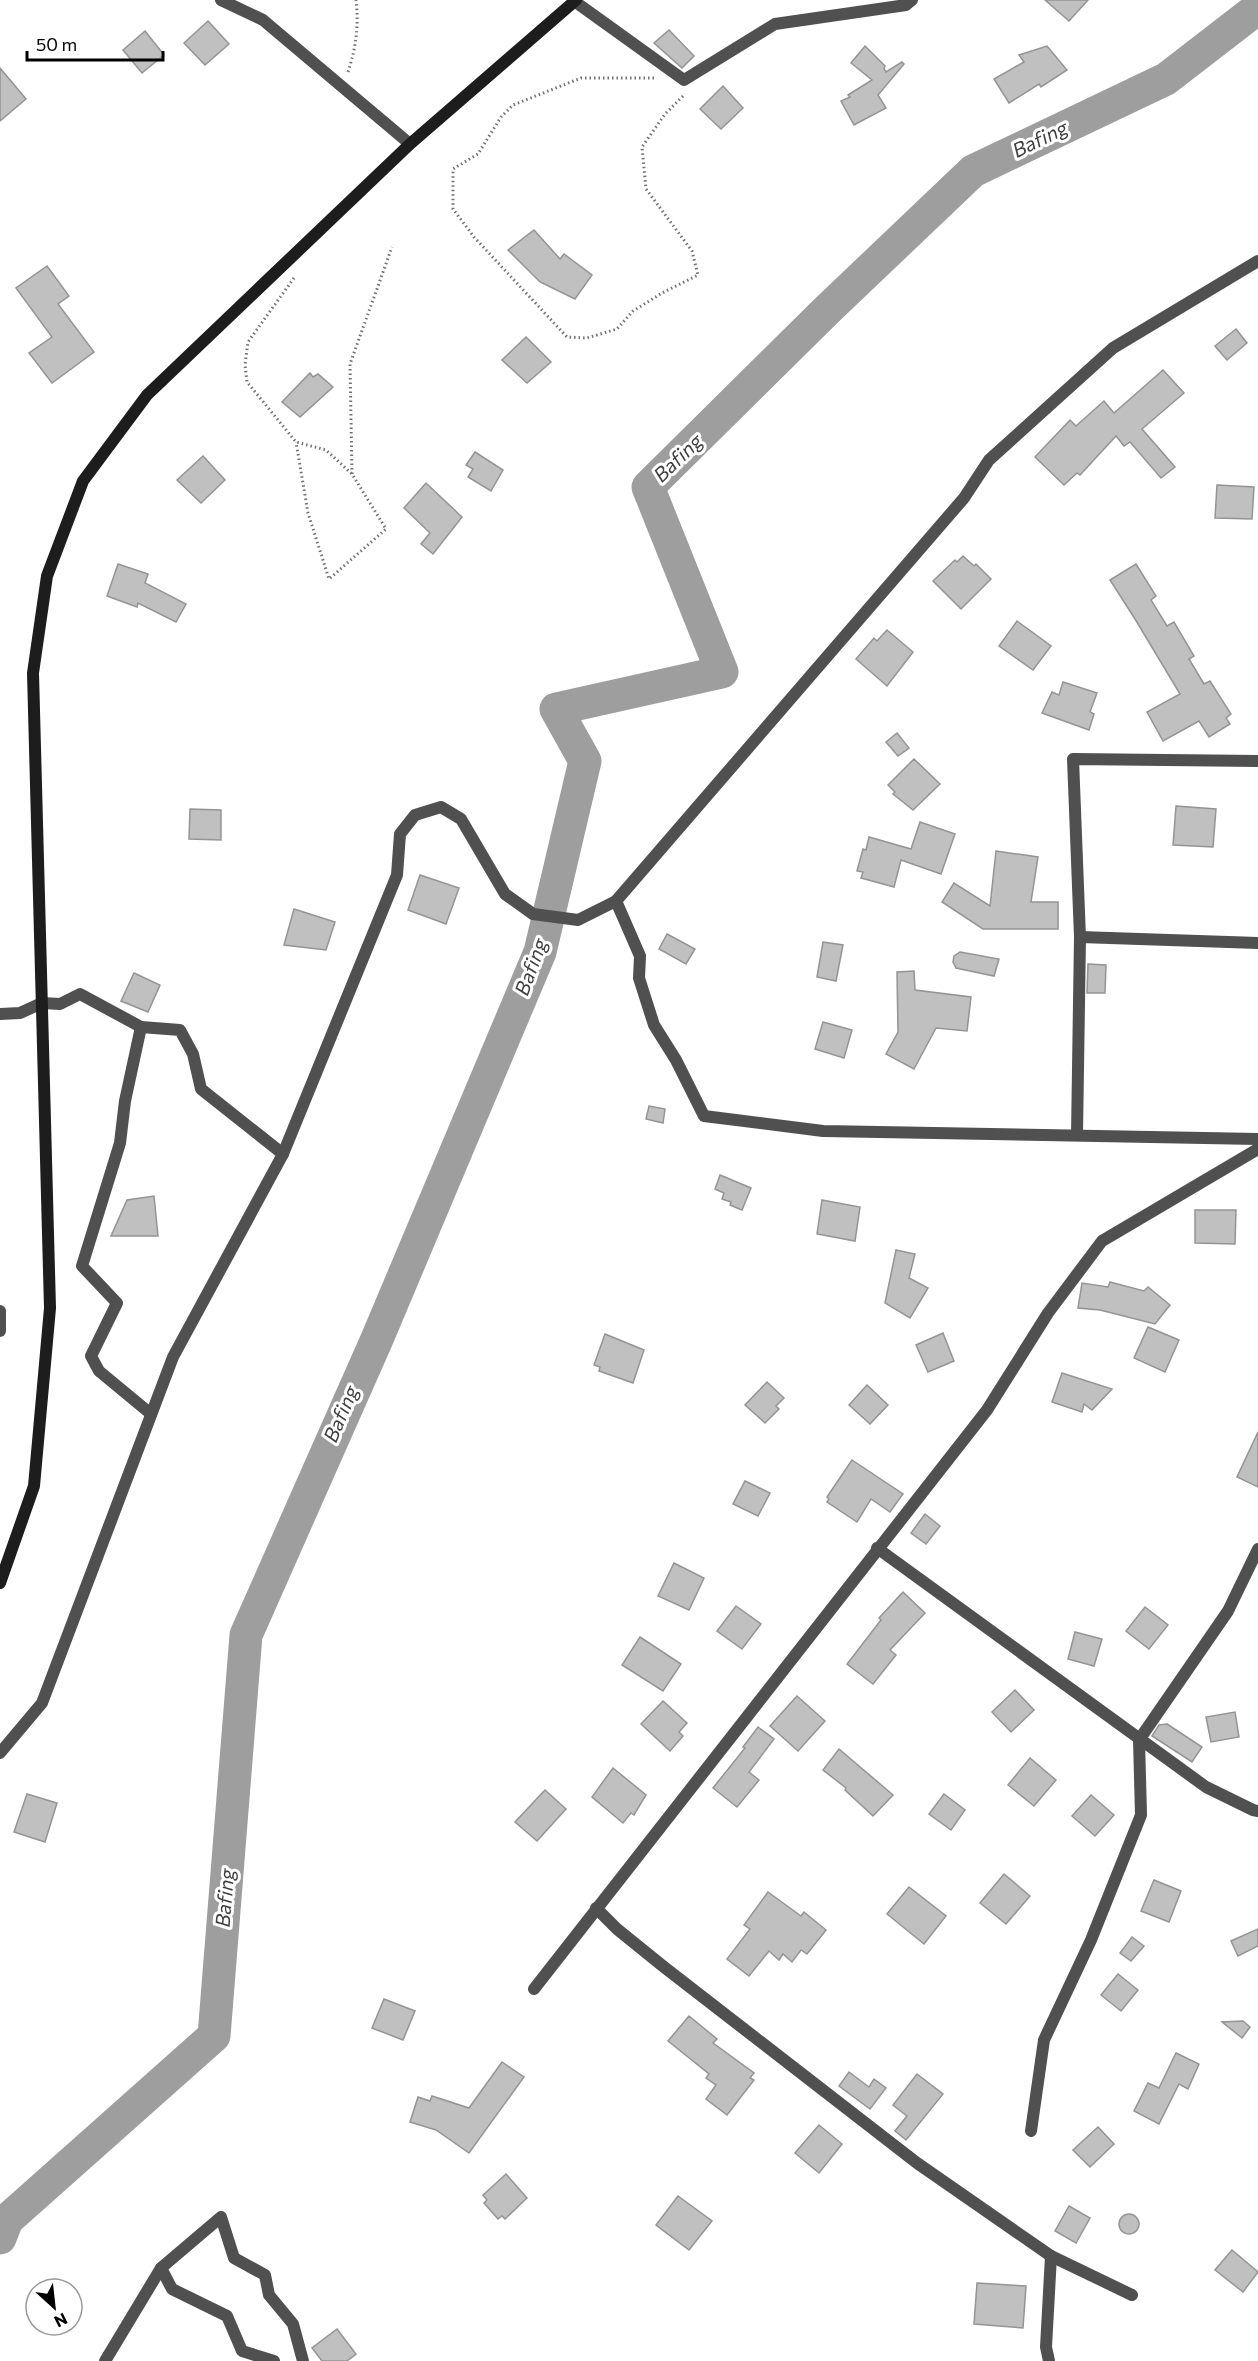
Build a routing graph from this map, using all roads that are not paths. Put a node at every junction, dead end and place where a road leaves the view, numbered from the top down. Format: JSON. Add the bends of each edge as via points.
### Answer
{"nodes":[{"id":1,"x":221,"y":0,"type":"edge"},
{"id":2,"x":912,"y":0,"type":"edge"},
{"id":3,"x":575,"y":1,"type":"edge"},
{"id":4,"x":410,"y":144,"type":"junction"},
{"id":5,"x":1258,"y":261,"type":"edge"},
{"id":6,"x":1258,"y":761,"type":"edge"},
{"id":7,"x":616,"y":901,"type":"junction"},
{"id":8,"x":1080,"y":937,"type":"junction"},
{"id":9,"x":1258,"y":943,"type":"edge"},
{"id":10,"x":42,"y":1003,"type":"junction"},
{"id":11,"x":0,"y":1014,"type":"edge"},
{"id":12,"x":141,"y":1027,"type":"junction"},
{"id":13,"x":1077,"y":1135,"type":"junction"},
{"id":14,"x":1258,"y":1139,"type":"edge"},
{"id":15,"x":1258,"y":1149,"type":"edge"},
{"id":16,"x":283,"y":1154,"type":"junction"},
{"id":17,"x":0,"y":1311,"type":"edge"},
{"id":18,"x":0,"y":1331,"type":"edge"},
{"id":19,"x":152,"y":1414,"type":"junction"},
{"id":20,"x":877,"y":1548,"type":"junction"},
{"id":21,"x":1258,"y":1549,"type":"edge"},
{"id":22,"x":0,"y":1583,"type":"edge"},
{"id":23,"x":1139,"y":1740,"type":"junction"},
{"id":24,"x":0,"y":1753,"type":"edge"},
{"id":25,"x":1258,"y":1810,"type":"edge"},
{"id":26,"x":596,"y":1908,"type":"junction"},
{"id":27,"x":534,"y":1989,"type":"dead end"},
{"id":28,"x":1031,"y":2131,"type":"dead end"},
{"id":29,"x":1051,"y":2256,"type":"junction"},
{"id":30,"x":161,"y":2268,"type":"junction"},
{"id":31,"x":1132,"y":2295,"type":"dead end"},
{"id":32,"x":105,"y":2361,"type":"edge"},
{"id":33,"x":274,"y":2361,"type":"edge"},
{"id":34,"x":303,"y":2361,"type":"edge"},
{"id":35,"x":1049,"y":2361,"type":"edge"}],
"edges":[{"from":1,"to":4,"type":"street","via":[[263,20]]},
{"from":2,"to":3,"type":"street","via":[[906,5],[775,24],[686,86]]},
{"from":3,"to":4,"type":"main road"},
{"from":4,"to":10,"type":"main road","via":[[147,395],[83,481],[46,576],[33,674]]},
{"from":5,"to":7,"type":"street","via":[[1113,348],[989,460],[964,498]]},
{"from":6,"to":8,"type":"street","via":[[1073,759]]},
{"from":7,"to":13,"type":"street","via":[[640,956],[639,978],[654,1025],[704,1116],[823,1131]]},
{"from":7,"to":16,"type":"street","via":[[578,920],[533,914],[505,894],[461,819],[441,807],[415,815],[400,834],[397,875]]},
{"from":8,"to":9,"type":"street"},
{"from":8,"to":13,"type":"street"},
{"from":10,"to":11,"type":"street","via":[[20,1013]]},
{"from":10,"to":12,"type":"street","via":[[60,1004],[80,994]]},
{"from":10,"to":22,"type":"main road","via":[[50,1308],[34,1486]]},
{"from":12,"to":16,"type":"street","via":[[180,1030],[193,1054],[201,1089]]},
{"from":12,"to":19,"type":"street","via":[[120,1143],[82,1266],[117,1303],[92,1356],[99,1371]]},
{"from":13,"to":14,"type":"street"},
{"from":15,"to":20,"type":"street","via":[[1102,1241],[1048,1313],[987,1410]]},
{"from":16,"to":19,"type":"street","via":[[173,1357]]},
{"from":17,"to":18,"type":"street"},
{"from":19,"to":24,"type":"street","via":[[42,1703]]},
{"from":20,"to":23,"type":"street"},
{"from":20,"to":26,"type":"street"},
{"from":21,"to":23,"type":"street","via":[[1228,1611]]},
{"from":23,"to":25,"type":"street","via":[[1206,1787]]},
{"from":23,"to":28,"type":"street","via":[[1141,1815],[1091,1940],[1044,2040]]},
{"from":26,"to":27,"type":"street"},
{"from":26,"to":29,"type":"street","via":[[664,1967],[917,2163]]},
{"from":29,"to":31,"type":"street"},
{"from":29,"to":35,"type":"street","via":[[1046,2347]]},
{"from":30,"to":32,"type":"street"},
{"from":30,"to":33,"type":"street","via":[[172,2289],[227,2316],[242,2351]]},
{"from":30,"to":34,"type":"street","via":[[220,2217],[234,2258],[265,2275],[269,2295],[293,2324]]}]}
